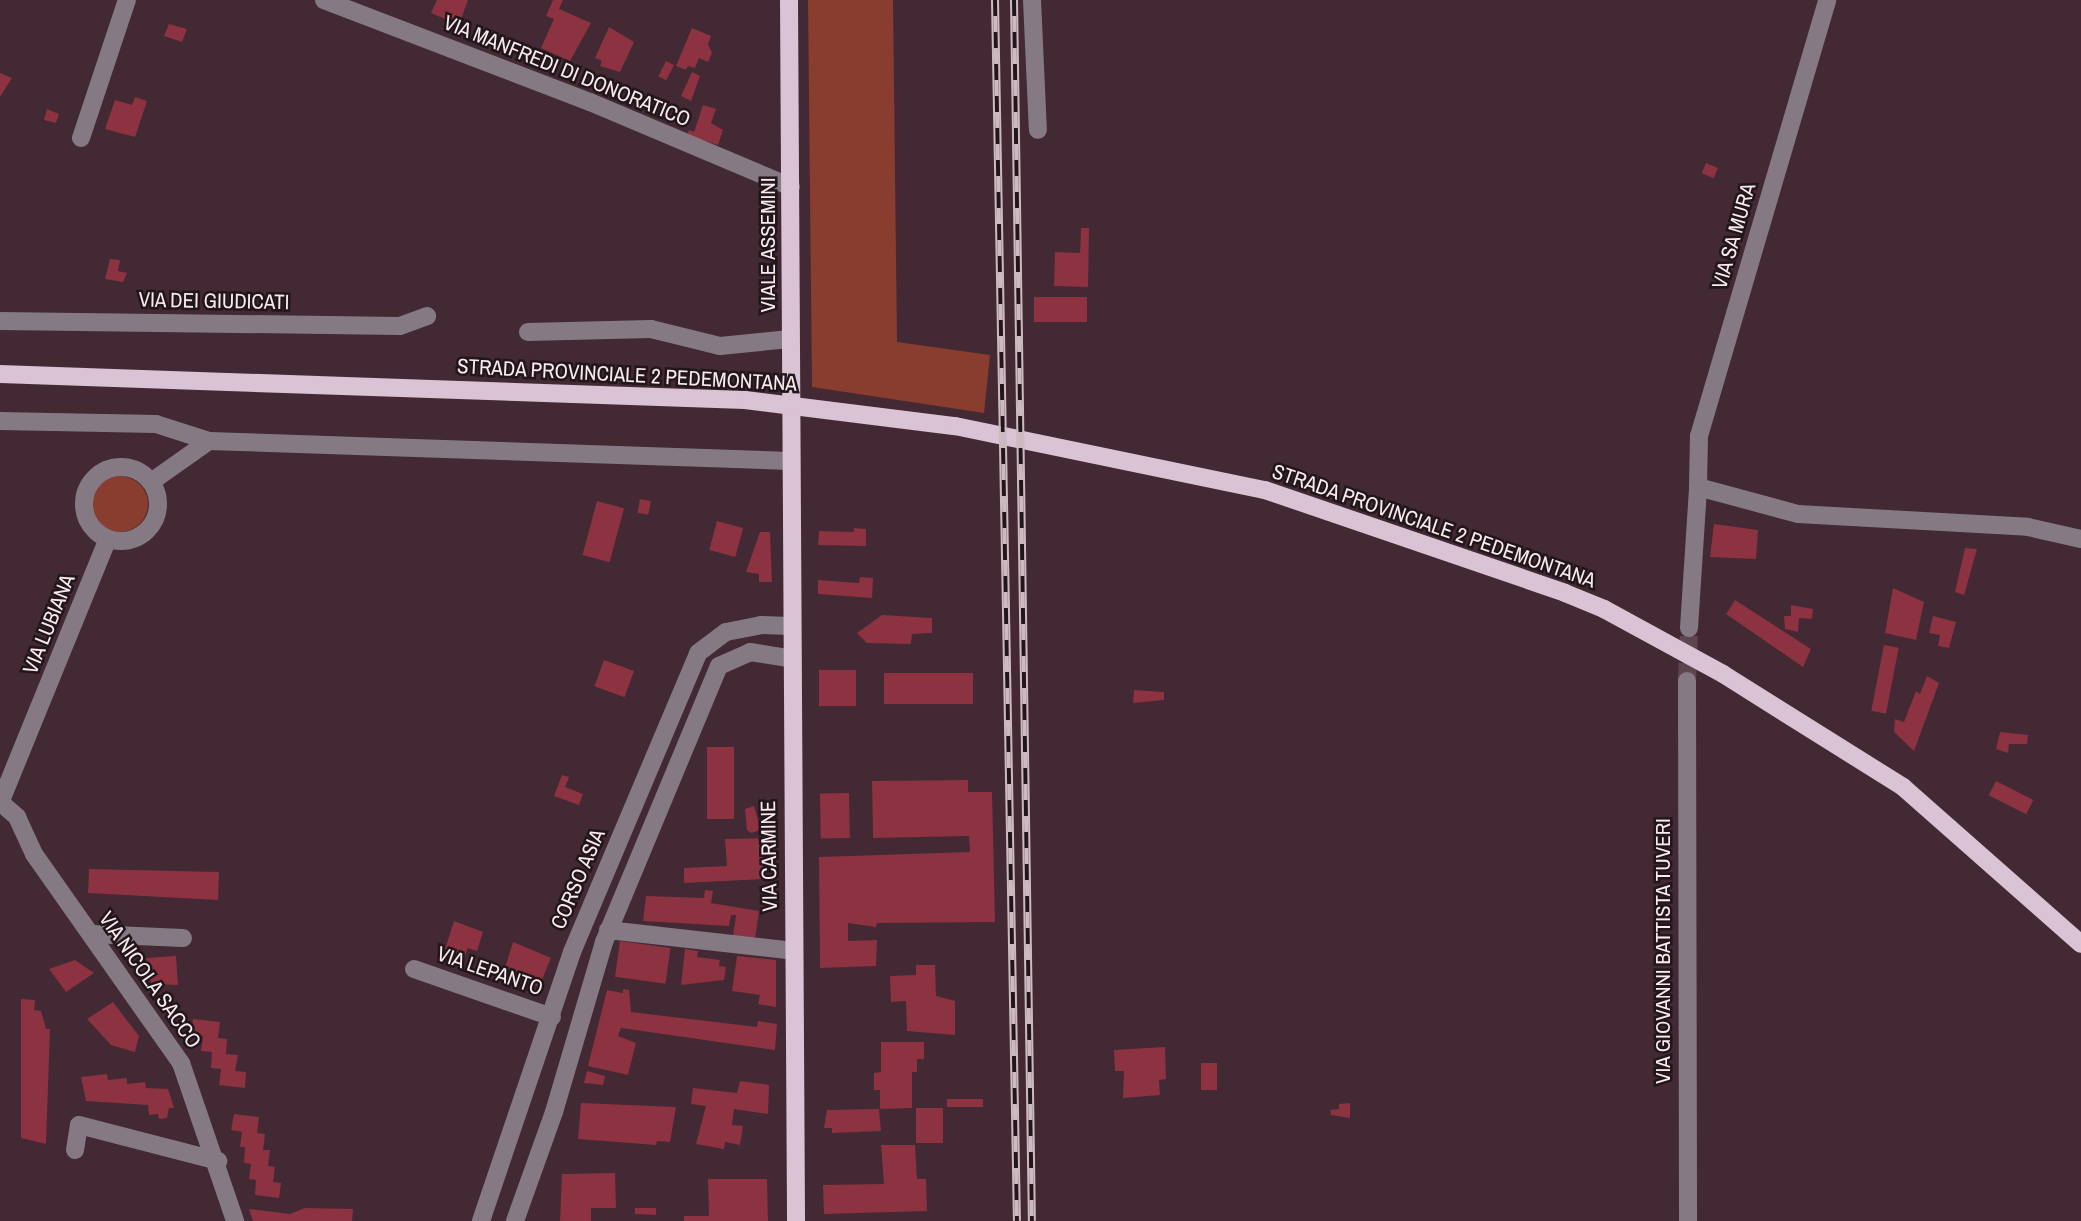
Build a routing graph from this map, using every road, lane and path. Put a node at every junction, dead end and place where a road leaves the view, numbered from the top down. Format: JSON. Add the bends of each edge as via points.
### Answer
{"nodes":[{"id":1,"x":127,"y":0,"type":"edge"},
{"id":2,"x":324,"y":0,"type":"edge"},
{"id":3,"x":789,"y":0,"type":"edge"},
{"id":4,"x":1032,"y":0,"type":"edge"},
{"id":5,"x":1828,"y":0,"type":"edge"},
{"id":6,"x":1038,"y":130,"type":"dead end"},
{"id":7,"x":81,"y":138,"type":"dead end"},
{"id":8,"x":791,"y":187,"type":"junction"},
{"id":9,"x":427,"y":316,"type":"dead end"},
{"id":10,"x":0,"y":321,"type":"edge"},
{"id":11,"x":528,"y":332,"type":"dead end"},
{"id":12,"x":790,"y":339,"type":"junction"},
{"id":13,"x":0,"y":374,"type":"edge"},
{"id":14,"x":0,"y":421,"type":"edge"},
{"id":15,"x":209,"y":441,"type":"junction"},
{"id":16,"x":789,"y":461,"type":"junction"},
{"id":17,"x":151,"y":482,"type":"junction"},
{"id":18,"x":1699,"y":487,"type":"junction"},
{"id":19,"x":789,"y":491,"type":"joint"},
{"id":20,"x":108,"y":539,"type":"junction"},
{"id":21,"x":2081,"y":539,"type":"edge"},
{"id":22,"x":790,"y":626,"type":"junction"},
{"id":23,"x":1689,"y":628,"type":"tunnel mouth"},
{"id":24,"x":789,"y":658,"type":"junction"},
{"id":25,"x":1687,"y":681,"type":"tunnel mouth"},
{"id":26,"x":0,"y":803,"type":"edge"},
{"id":27,"x":608,"y":930,"type":"junction"},
{"id":28,"x":91,"y":934,"type":"junction"},
{"id":29,"x":183,"y":938,"type":"dead end"},
{"id":30,"x":2081,"y":944,"type":"edge"},
{"id":31,"x":794,"y":951,"type":"junction"},
{"id":32,"x":414,"y":968,"type":"dead end"},
{"id":33,"x":552,"y":1017,"type":"junction"},
{"id":34,"x":75,"y":1150,"type":"dead end"},
{"id":35,"x":508,"y":1150,"type":"junction"},
{"id":36,"x":218,"y":1161,"type":"junction"},
{"id":37,"x":536,"y":1161,"type":"junction"},
{"id":38,"x":234,"y":1221,"type":"edge"},
{"id":39,"x":481,"y":1221,"type":"edge"},
{"id":40,"x":515,"y":1221,"type":"edge"},
{"id":41,"x":796,"y":1221,"type":"edge"},
{"id":42,"x":1688,"y":1221,"type":"edge"}],
"edges":[{"from":1,"to":7,"type":"street"},
{"from":2,"to":8,"type":"street","name":"VIA MANFREDI DI DONORATICO"},
{"from":3,"to":8,"type":"main road","name":"VIALE ASSEMINI"},
{"from":4,"to":6,"type":"street"},
{"from":5,"to":18,"type":"street","name":"VIA SA MURA","via":[[1699,436]]},
{"from":8,"to":12,"type":"main road","name":"VIALE ASSEMINI"},
{"from":9,"to":10,"type":"street","name":"VIA DEI GIUDICATI","via":[[400,326]]},
{"from":11,"to":12,"type":"street","via":[[651,329],[720,346]]},
{"from":12,"to":16,"type":"main road","name":"VIALE ASSEMINI"},
{"from":13,"to":30,"type":"main road","name":"STRADA PROVINCIALE 2 PEDEMONTANA","via":[[745,400],[955,426],[1277,494],[1604,609],[1723,674],[1903,787]]},
{"from":14,"to":15,"type":"street","via":[[156,424]]},
{"from":15,"to":16,"type":"street"},
{"from":15,"to":17,"type":"street"},
{"from":16,"to":19,"type":"main road","name":"VIALE ASSEMINI"},
{"from":17,"to":20,"type":"street","via":[[158,504],[151,527],[131,540]]},
{"from":17,"to":20,"type":"street","via":[[131,467],[118,466],[95,476],[87,486],[84,499],[89,523]]},
{"from":18,"to":21,"type":"street","via":[[1798,514],[2028,527]]},
{"from":18,"to":23,"type":"street","name":"VIA SA MURA"},
{"from":19,"to":22,"type":"main road","name":"VIA CARMINE"},
{"from":20,"to":26,"type":"street","name":"VIA LUBIANA"},
{"from":22,"to":24,"type":"main road","name":"VIA CARMINE"},
{"from":22,"to":33,"type":"street","name":"CORSO ASIA","via":[[761,625],[726,632],[698,653],[572,952]]},
{"from":24,"to":27,"type":"street","via":[[750,652],[719,666]]},
{"from":24,"to":31,"type":"main road","name":"VIA CARMINE"},
{"from":25,"to":42,"type":"street","name":"VIA GIOVANNI BATTISTA TUVERI"},
{"from":26,"to":28,"type":"street","name":"VIA NICOLA SACCO","via":[[17,817],[34,854]]},
{"from":27,"to":31,"type":"street"},
{"from":27,"to":37,"type":"street"},
{"from":28,"to":29,"type":"street"},
{"from":28,"to":36,"type":"street","name":"VIA NICOLA SACCO","via":[[181,1063]]},
{"from":31,"to":41,"type":"main road","name":"VIA CARMINE"},
{"from":32,"to":33,"type":"street","name":"VIA LEPANTO"},
{"from":33,"to":35,"type":"street","name":"CORSO ASIA"},
{"from":34,"to":36,"type":"street","via":[[79,1125]]},
{"from":35,"to":37,"type":"street"},
{"from":35,"to":39,"type":"street","name":"CORSO ASIA"},
{"from":36,"to":38,"type":"street","name":"VIA NICOLA SACCO"},
{"from":37,"to":40,"type":"street"}]}
